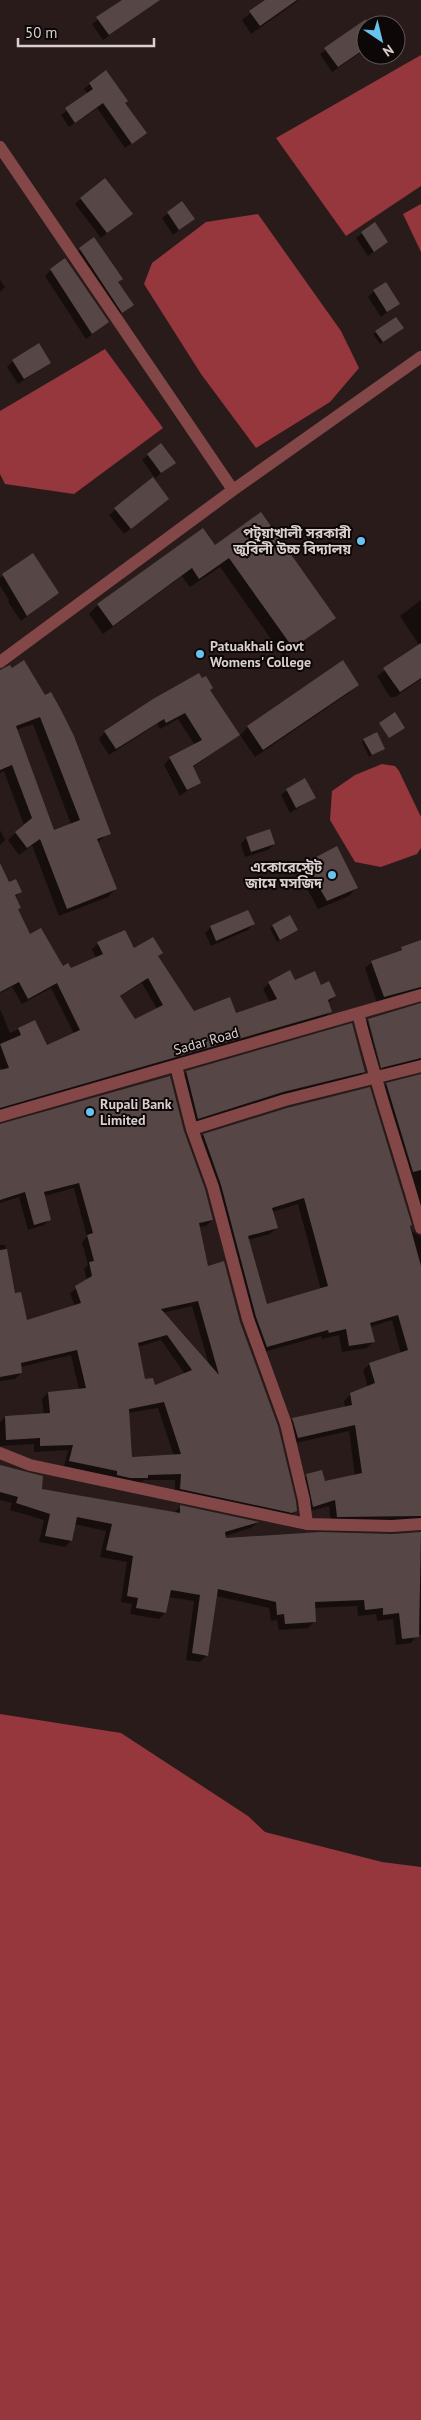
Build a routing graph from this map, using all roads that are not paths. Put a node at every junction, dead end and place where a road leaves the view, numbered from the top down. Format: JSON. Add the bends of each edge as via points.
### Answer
{"nodes":[{"id":1,"x":0,"y":147,"type":"edge"},
{"id":2,"x":421,"y":357,"type":"edge"},
{"id":3,"x":233,"y":490,"type":"junction"},
{"id":4,"x":0,"y":662,"type":"edge"},
{"id":5,"x":421,"y":995,"type":"edge"},
{"id":6,"x":358,"y":1013,"type":"junction"},
{"id":7,"x":176,"y":1066,"type":"junction"},
{"id":8,"x":421,"y":1066,"type":"edge"},
{"id":9,"x":374,"y":1077,"type":"junction"},
{"id":10,"x":0,"y":1116,"type":"edge"},
{"id":11,"x":192,"y":1129,"type":"junction"},
{"id":12,"x":421,"y":1228,"type":"edge"},
{"id":13,"x":0,"y":1453,"type":"edge"},
{"id":14,"x":307,"y":1524,"type":"junction"},
{"id":15,"x":421,"y":1524,"type":"edge"}],
"edges":[{"from":1,"to":3,"type":"street"},
{"from":2,"to":3,"type":"street"},
{"from":3,"to":4,"type":"street"},
{"from":5,"to":6,"type":"street","name":"Sadar Road"},
{"from":6,"to":7,"type":"street","name":"Sadar Road"},
{"from":6,"to":9,"type":"street"},
{"from":7,"to":10,"type":"street","name":"Sadar Road"},
{"from":7,"to":11,"type":"street"},
{"from":8,"to":9,"type":"street"},
{"from":9,"to":11,"type":"street"},
{"from":9,"to":12,"type":"street"},
{"from":11,"to":14,"type":"street","via":[[214,1188],[248,1319],[286,1424]]},
{"from":13,"to":14,"type":"street","via":[[30,1465]]},
{"from":14,"to":15,"type":"street"}]}
